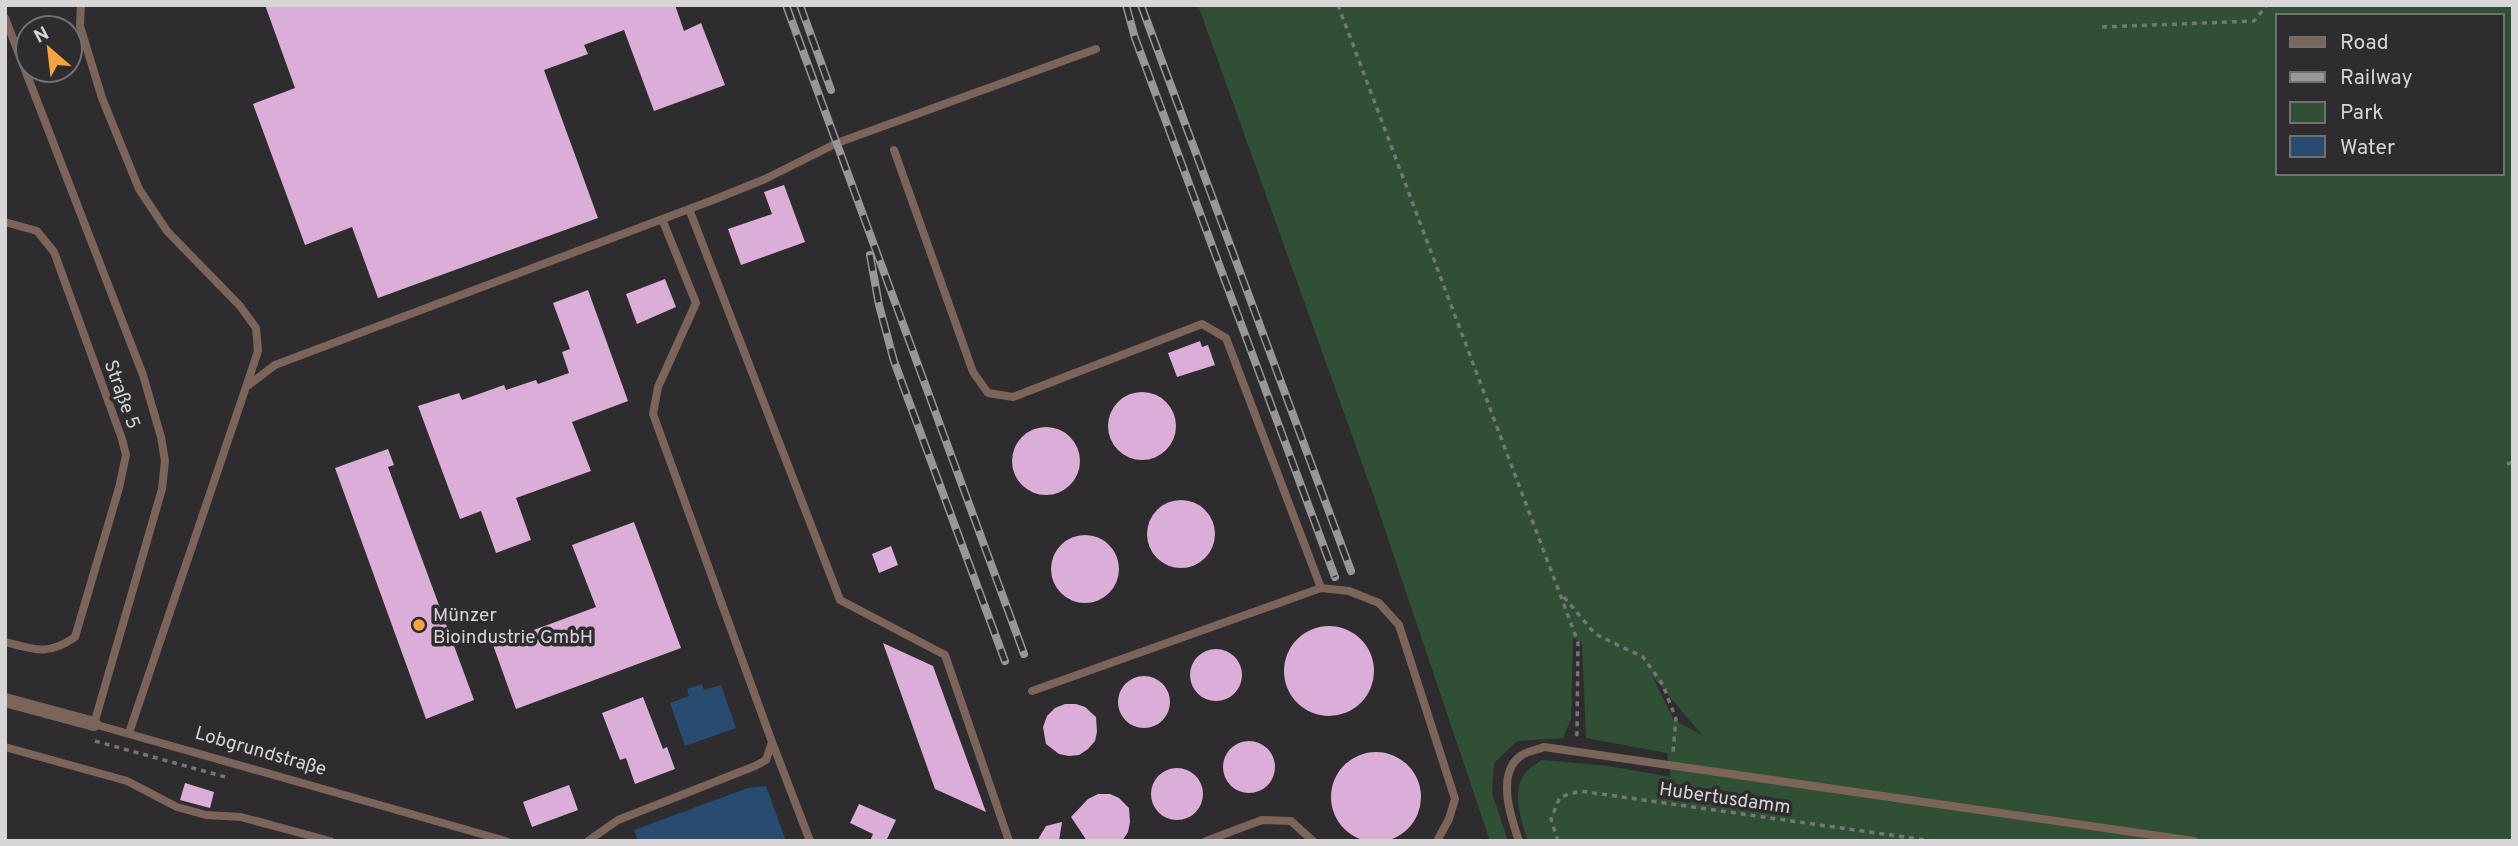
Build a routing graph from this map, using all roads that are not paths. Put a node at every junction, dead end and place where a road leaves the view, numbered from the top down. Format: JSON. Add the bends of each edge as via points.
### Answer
{"nodes":[{"id":1,"x":81,"y":5,"type":"edge"},
{"id":2,"x":5,"y":18,"type":"edge"},
{"id":3,"x":1096,"y":48,"type":"dead end"},
{"id":4,"x":894,"y":150,"type":"dead end"},
{"id":5,"x":689,"y":209,"type":"junction"},
{"id":6,"x":662,"y":219,"type":"junction"},
{"id":7,"x":5,"y":222,"type":"edge"},
{"id":8,"x":246,"y":387,"type":"junction"},
{"id":9,"x":1321,"y":588,"type":"junction"},
{"id":10,"x":5,"y":642,"type":"edge"},
{"id":11,"x":1032,"y":691,"type":"dead end"},
{"id":12,"x":5,"y":700,"type":"edge"},
{"id":13,"x":94,"y":724,"type":"junction"},
{"id":14,"x":129,"y":733,"type":"junction"},
{"id":15,"x":772,"y":743,"type":"junction"},
{"id":16,"x":5,"y":747,"type":"edge"},
{"id":17,"x":330,"y":841,"type":"edge"},
{"id":18,"x":506,"y":841,"type":"edge"},
{"id":19,"x":588,"y":841,"type":"edge"},
{"id":20,"x":810,"y":841,"type":"edge"},
{"id":21,"x":1009,"y":841,"type":"edge"},
{"id":22,"x":1206,"y":841,"type":"edge"},
{"id":23,"x":1313,"y":841,"type":"edge"},
{"id":24,"x":1437,"y":841,"type":"edge"},
{"id":25,"x":1519,"y":841,"type":"edge"},
{"id":26,"x":2194,"y":841,"type":"edge"}],
"edges":[{"from":1,"to":8,"type":"lane","via":[[80,26],[102,98],[139,189],[166,231],[256,328],[258,351]]},
{"from":2,"to":13,"type":"lane","via":[[143,375],[161,437],[162,489]]},
{"from":3,"to":5,"type":"lane","via":[[837,143],[765,179]]},
{"from":4,"to":9,"type":"lane","via":[[974,372],[988,393],[1013,397],[1202,324],[1226,338]]},
{"from":5,"to":6,"type":"lane"},
{"from":5,"to":21,"type":"lane","via":[[840,600],[945,656]]},
{"from":6,"to":8,"type":"lane","via":[[275,365]]},
{"from":6,"to":15,"type":"lane","via":[[696,303],[658,387],[653,414]]},
{"from":7,"to":10,"type":"lane","name":"Straße 5","via":[[37,231],[54,252],[126,455],[75,637],[59,648],[37,651]]},
{"from":8,"to":14,"type":"lane"},
{"from":9,"to":11,"type":"lane"},
{"from":9,"to":24,"type":"lane","via":[[1349,590],[1379,603],[1399,625],[1455,799]]},
{"from":12,"to":13,"type":"street","name":"Lobgrundstraße"},
{"from":13,"to":14,"type":"lane","name":"Lobgrundstraße"},
{"from":14,"to":18,"type":"lane","name":"Lobgrundstraße"},
{"from":15,"to":19,"type":"lane","via":[[766,760],[755,766],[618,820]]},
{"from":15,"to":20,"type":"lane"},
{"from":16,"to":17,"type":"lane","via":[[127,781],[177,807],[241,817]]},
{"from":22,"to":23,"type":"lane","via":[[1262,820],[1291,821]]},
{"from":25,"to":26,"type":"lane","via":[[1508,807],[1508,774],[1520,756],[1544,747]]}]}
